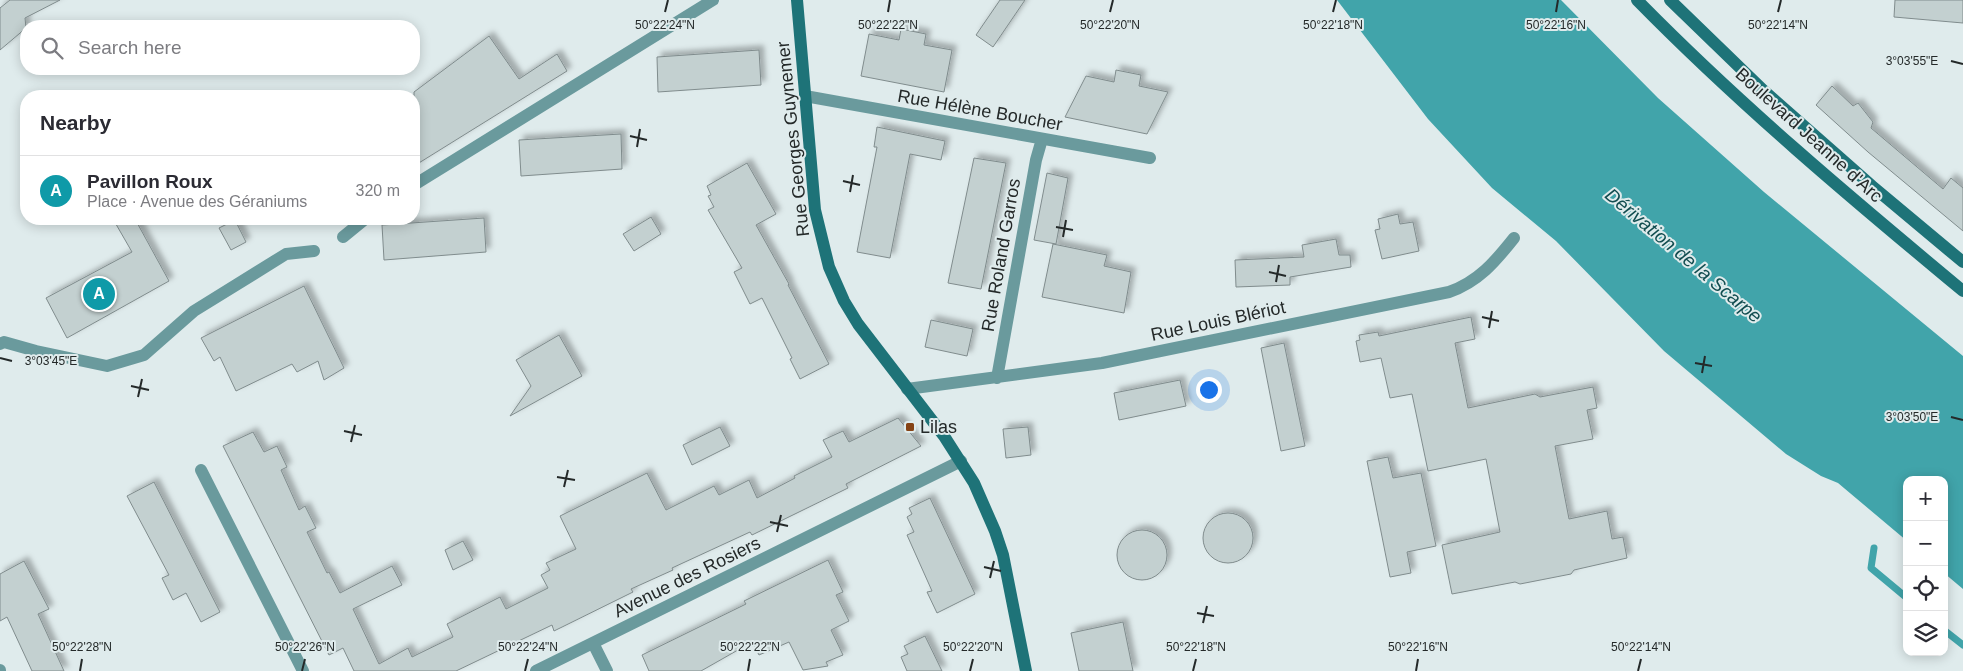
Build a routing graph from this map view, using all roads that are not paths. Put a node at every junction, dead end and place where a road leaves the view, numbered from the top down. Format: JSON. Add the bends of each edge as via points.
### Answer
{"nodes":[{"id":1,"x":713,"y":0,"type":"edge"},
{"id":2,"x":797,"y":0,"type":"edge"},
{"id":3,"x":1637,"y":0,"type":"edge"},
{"id":4,"x":1670,"y":0,"type":"edge"},
{"id":5,"x":805,"y":96,"type":"junction"},
{"id":6,"x":1042,"y":139,"type":"junction"},
{"id":7,"x":1150,"y":158,"type":"dead end"},
{"id":8,"x":420,"y":181,"type":"edge"},
{"id":9,"x":358,"y":225,"type":"edge"},
{"id":10,"x":343,"y":237,"type":"dead end"},
{"id":11,"x":1514,"y":238,"type":"dead end"},
{"id":12,"x":314,"y":251,"type":"dead end"},
{"id":13,"x":1963,"y":262,"type":"edge"},
{"id":14,"x":1963,"y":291,"type":"edge"},
{"id":15,"x":0,"y":344,"type":"edge"},
{"id":16,"x":997,"y":378,"type":"junction"},
{"id":17,"x":907,"y":389,"type":"junction"},
{"id":18,"x":961,"y":461,"type":"junction"},
{"id":19,"x":201,"y":470,"type":"dead end"},
{"id":20,"x":592,"y":643,"type":"junction"},
{"id":21,"x":303,"y":671,"type":"edge"},
{"id":22,"x":536,"y":671,"type":"edge"},
{"id":23,"x":607,"y":671,"type":"edge"},
{"id":24,"x":1026,"y":671,"type":"edge"}],
"edges":[{"from":1,"to":8,"type":"street"},
{"from":2,"to":5,"type":"main road","name":"Rue Georges Guynemer"},
{"from":3,"to":14,"type":"main road","name":"Boulevard Jeanne d'Arc","via":[[1783,137]]},
{"from":4,"to":13,"type":"main road","name":"Boulevard Jeanne d'Arc","via":[[1763,90]]},
{"from":5,"to":6,"type":"street","name":"Rue Hélène Boucher"},
{"from":5,"to":17,"type":"main road","name":"Rue Georges Guynemer","via":[[815,210],[829,267],[858,324]]},
{"from":6,"to":7,"type":"street","name":"Rue Hélène Boucher"},
{"from":6,"to":16,"type":"street","name":"Rue Roland Garros"},
{"from":9,"to":10,"type":"street"},
{"from":11,"to":16,"type":"street","name":"Rue Louis Blériot","via":[[1484,273],[1449,292],[1102,363]]},
{"from":12,"to":15,"type":"street","via":[[286,254],[194,311],[144,355],[107,366],[4,342]]},
{"from":16,"to":17,"type":"street","name":"Rue Louis Blériot"},
{"from":17,"to":18,"type":"main road","name":"Rue Georges Guynemer"},
{"from":18,"to":20,"type":"street","name":"Avenue des Rosiers"},
{"from":18,"to":24,"type":"main road","name":"Rue Georges Guynemer","via":[[984,504],[1003,555]]},
{"from":19,"to":21,"type":"street"},
{"from":20,"to":22,"type":"street","name":"Avenue des Rosiers"},
{"from":20,"to":23,"type":"street"}]}
